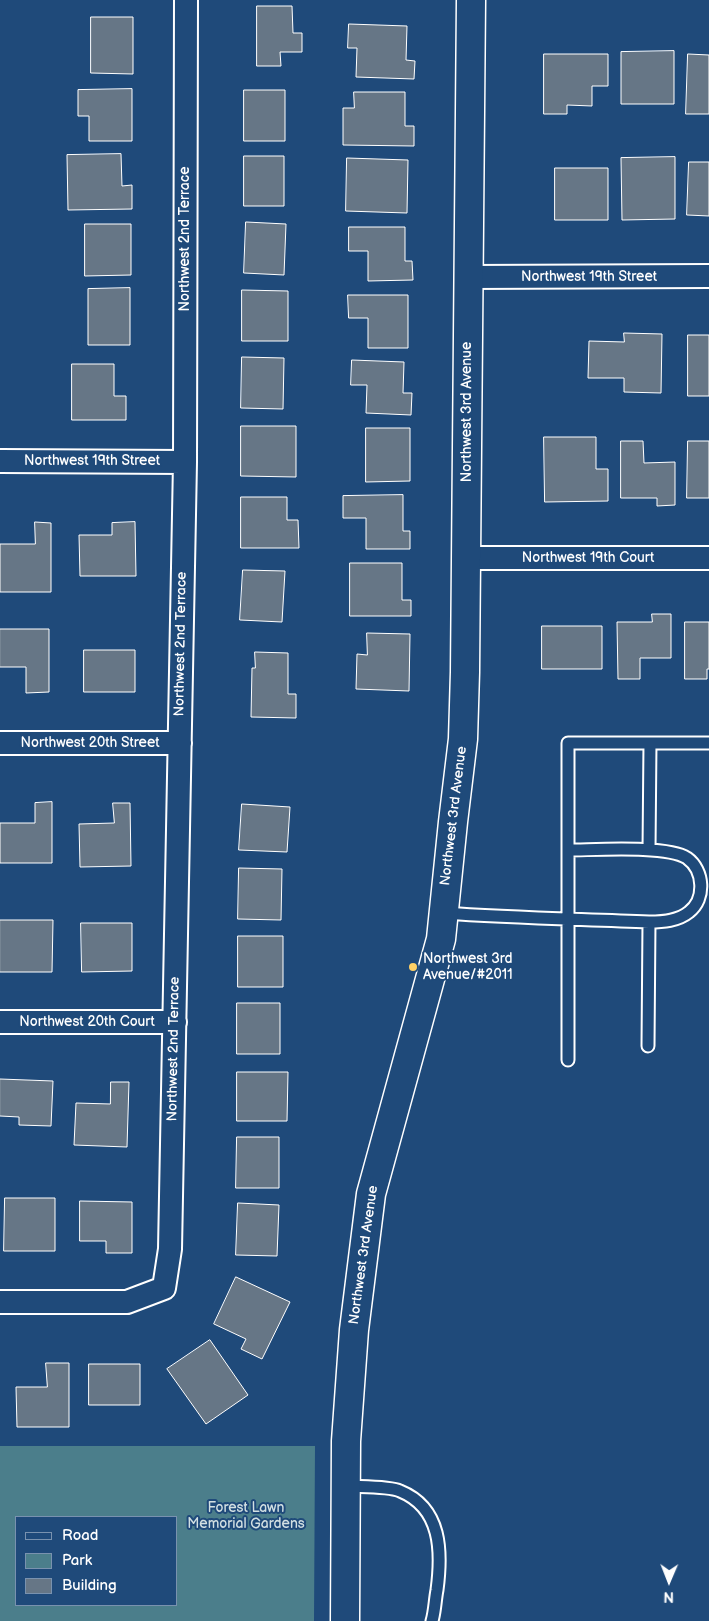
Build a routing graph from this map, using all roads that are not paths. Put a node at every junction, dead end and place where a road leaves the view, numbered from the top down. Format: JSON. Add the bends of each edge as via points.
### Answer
{"nodes":[{"id":1,"x":186,"y":0,"type":"edge"},
{"id":2,"x":471,"y":0,"type":"edge"},
{"id":3,"x":709,"y":276,"type":"edge"},
{"id":4,"x":468,"y":277,"type":"junction"},
{"id":5,"x":0,"y":461,"type":"edge"},
{"id":6,"x":185,"y":462,"type":"junction"},
{"id":7,"x":466,"y":558,"type":"junction"},
{"id":8,"x":709,"y":558,"type":"edge"},
{"id":9,"x":0,"y":743,"type":"edge"},
{"id":10,"x":180,"y":743,"type":"junction"},
{"id":11,"x":650,"y":743,"type":"junction"},
{"id":12,"x":709,"y":744,"type":"edge"},
{"id":13,"x":568,"y":850,"type":"junction"},
{"id":14,"x":649,"y":850,"type":"junction"},
{"id":15,"x":444,"y":913,"type":"junction"},
{"id":16,"x":569,"y":919,"type":"junction"},
{"id":17,"x":649,"y":922,"type":"junction"},
{"id":18,"x":0,"y":1022,"type":"edge"},
{"id":19,"x":175,"y":1022,"type":"junction"},
{"id":20,"x":648,"y":1046,"type":"dead end"},
{"id":21,"x":568,"y":1060,"type":"dead end"},
{"id":22,"x":0,"y":1302,"type":"edge"},
{"id":23,"x":346,"y":1486,"type":"junction"},
{"id":24,"x":346,"y":1621,"type":"edge"},
{"id":25,"x":432,"y":1621,"type":"edge"}],
"edges":[{"from":1,"to":6,"type":"street","name":"Northwest 2nd Terrace"},
{"from":2,"to":4,"type":"street","name":"Northwest 3rd Avenue"},
{"from":3,"to":4,"type":"street","name":"Northwest 19th Street"},
{"from":4,"to":7,"type":"street","name":"Northwest 3rd Avenue"},
{"from":5,"to":6,"type":"street","name":"Northwest 19th Street"},
{"from":6,"to":10,"type":"street","name":"Northwest 2nd Terrace"},
{"from":7,"to":8,"type":"street","name":"Northwest 19th Court"},
{"from":7,"to":15,"type":"street","name":"Northwest 3rd Avenue","via":[[463,739]]},
{"from":9,"to":10,"type":"street","name":"Northwest 20th Street"},
{"from":10,"to":19,"type":"street","name":"Northwest 2nd Terrace"},
{"from":11,"to":12,"type":"lane"},
{"from":11,"to":13,"type":"lane","via":[[568,743]]},
{"from":11,"to":14,"type":"lane"},
{"from":13,"to":14,"type":"lane"},
{"from":13,"to":16,"type":"lane"},
{"from":14,"to":17,"type":"lane","via":[[686,857],[694,865],[701,881],[698,899],[690,912],[680,918]]},
{"from":15,"to":16,"type":"lane"},
{"from":15,"to":23,"type":"street","name":"Northwest 3rd Avenue","via":[[441,939],[370,1194],[354,1330]]},
{"from":16,"to":17,"type":"lane"},
{"from":16,"to":21,"type":"lane"},
{"from":17,"to":20,"type":"lane"},
{"from":18,"to":19,"type":"street","name":"Northwest 20th Court"},
{"from":19,"to":22,"type":"street","name":"Northwest 2nd Terrace","via":[[170,1249],[164,1288],[127,1302]]},
{"from":23,"to":24,"type":"street","name":"Northwest 3rd Avenue"},
{"from":23,"to":25,"type":"lane","via":[[398,1490],[427,1509],[436,1528],[440,1565]]}]}
